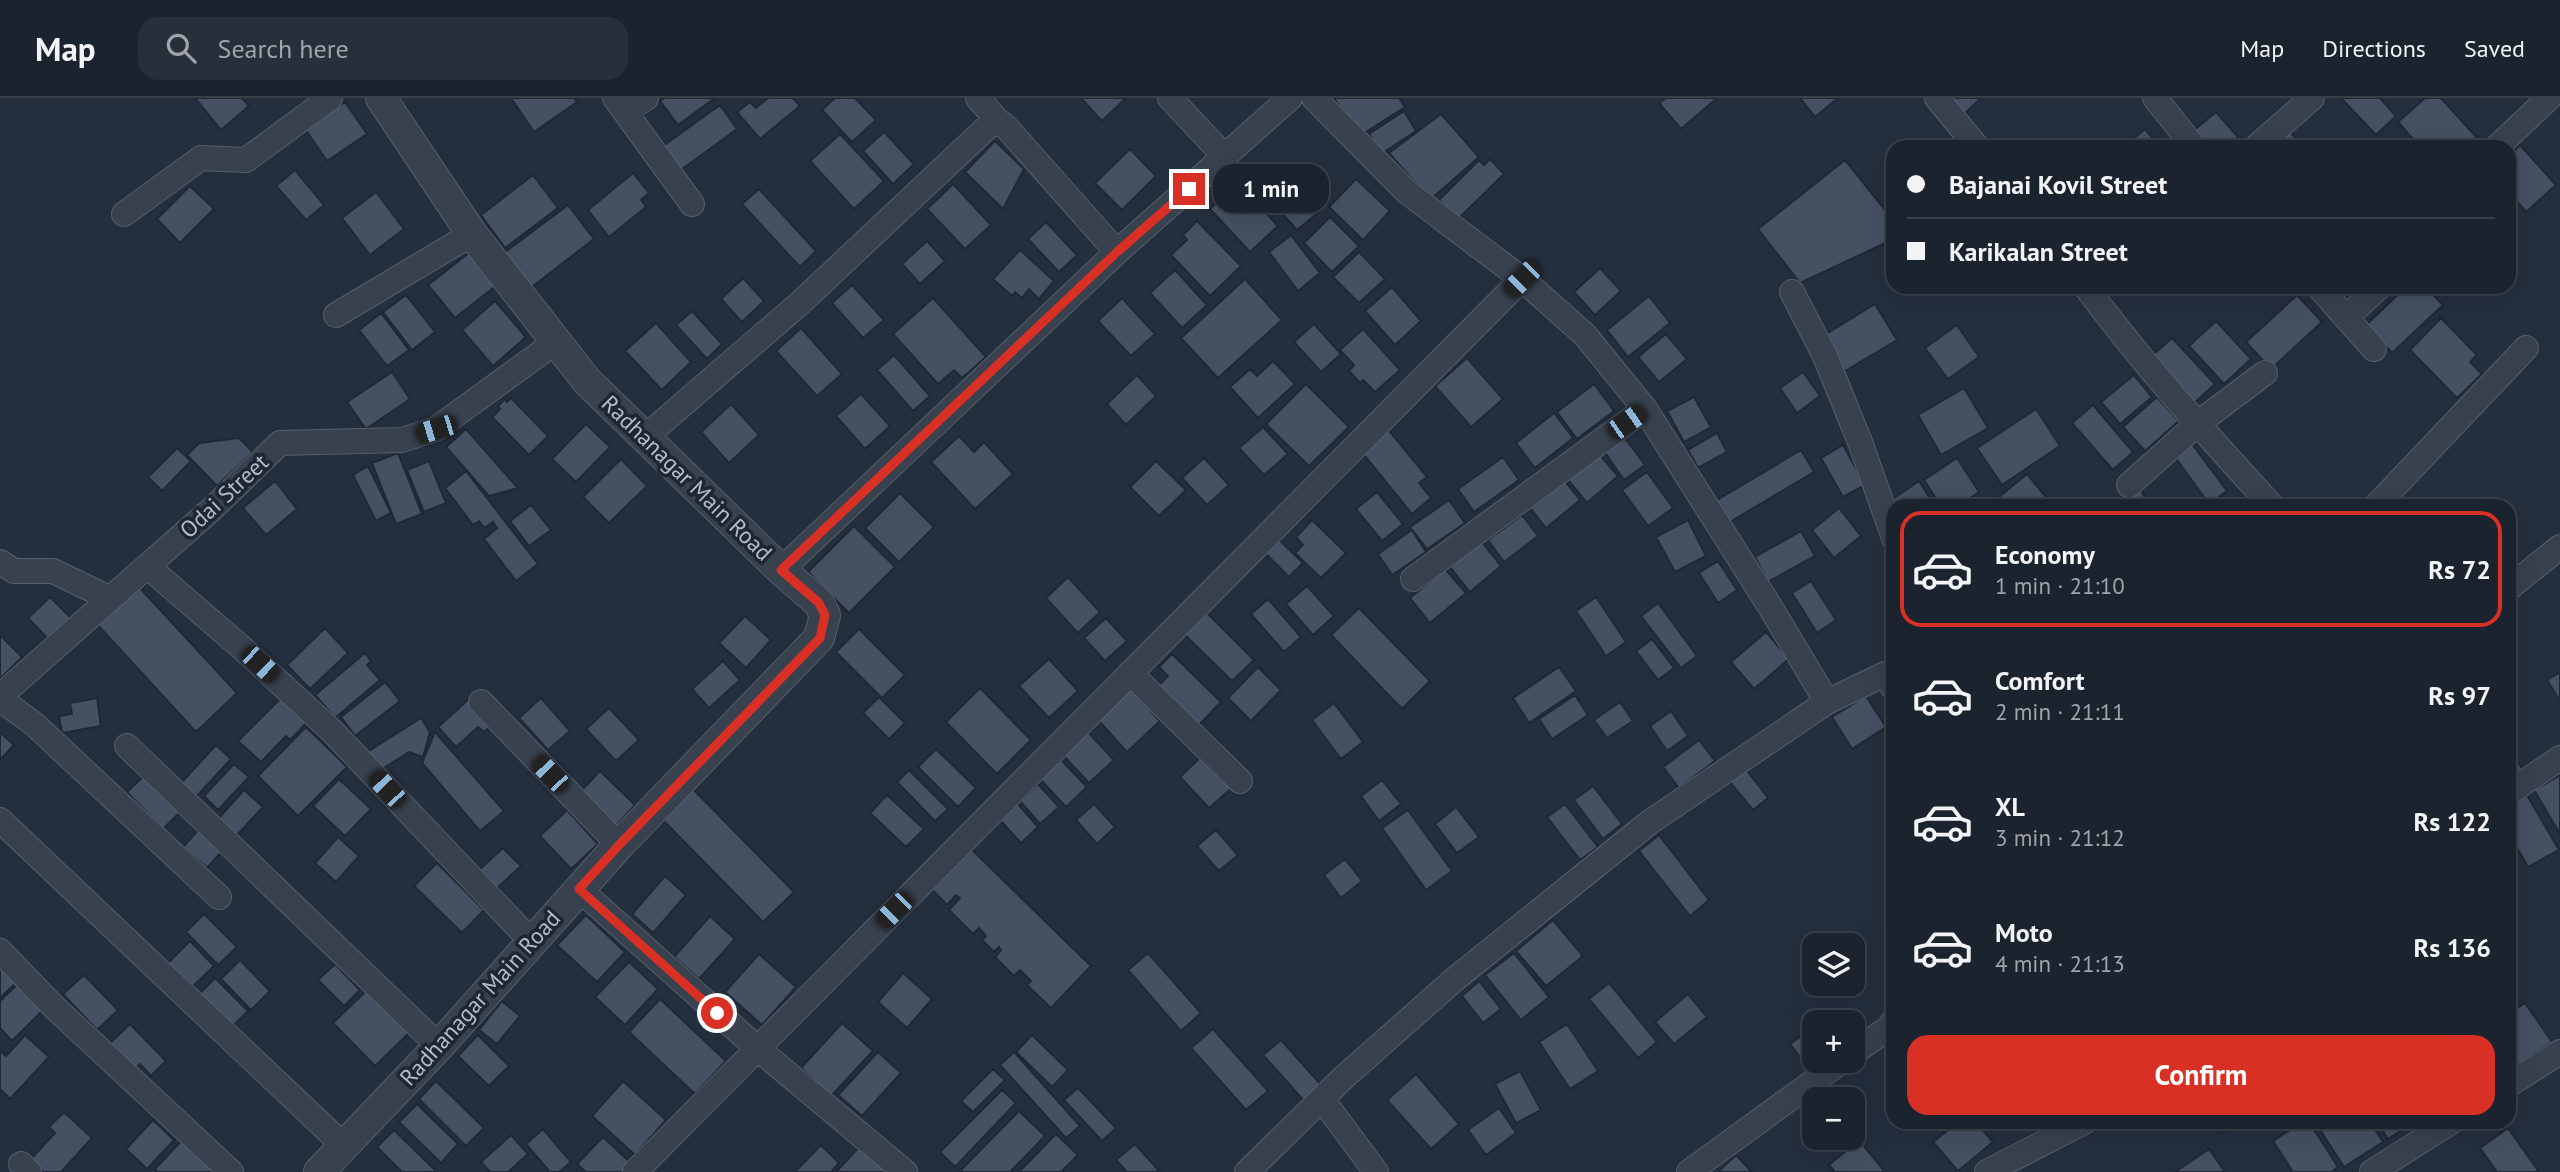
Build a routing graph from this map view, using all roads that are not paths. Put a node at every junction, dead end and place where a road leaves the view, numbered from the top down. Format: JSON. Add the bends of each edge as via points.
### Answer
{"nodes":[{"id":1,"x":330,"y":98,"type":"edge"},
{"id":2,"x":381,"y":98,"type":"edge"},
{"id":3,"x":646,"y":98,"type":"edge"},
{"id":4,"x":978,"y":98,"type":"edge"},
{"id":5,"x":1170,"y":98,"type":"edge"},
{"id":6,"x":1290,"y":98,"type":"edge"},
{"id":7,"x":1314,"y":98,"type":"edge"},
{"id":8,"x":1937,"y":98,"type":"edge"},
{"id":9,"x":2155,"y":98,"type":"edge"},
{"id":10,"x":2312,"y":98,"type":"edge"},
{"id":11,"x":2549,"y":98,"type":"edge"},
{"id":12,"x":620,"y":105,"type":"edge"},
{"id":13,"x":996,"y":119,"type":"junction"},
{"id":14,"x":1971,"y":140,"type":"edge"},
{"id":15,"x":2188,"y":140,"type":"edge"},
{"id":16,"x":2264,"y":140,"type":"edge"},
{"id":17,"x":2504,"y":140,"type":"edge"},
{"id":18,"x":1225,"y":158,"type":"junction"},
{"id":19,"x":692,"y":204,"type":"dead end"},
{"id":20,"x":124,"y":214,"type":"dead end"},
{"id":21,"x":472,"y":234,"type":"junction"},
{"id":22,"x":1117,"y":252,"type":"junction"},
{"id":23,"x":1522,"y":279,"type":"junction"},
{"id":24,"x":1793,"y":292,"type":"dead end"},
{"id":25,"x":2091,"y":294,"type":"edge"},
{"id":26,"x":2326,"y":294,"type":"edge"},
{"id":27,"x":2372,"y":294,"type":"edge"},
{"id":28,"x":336,"y":315,"type":"dead end"},
{"id":29,"x":2347,"y":317,"type":"junction"},
{"id":30,"x":557,"y":341,"type":"junction"},
{"id":31,"x":2526,"y":348,"type":"dead end"},
{"id":32,"x":2374,"y":349,"type":"dead end"},
{"id":33,"x":2265,"y":373,"type":"dead end"},
{"id":34,"x":1645,"y":409,"type":"junction"},
{"id":35,"x":2197,"y":424,"type":"junction"},
{"id":36,"x":645,"y":437,"type":"junction"},
{"id":37,"x":2129,"y":485,"type":"dead end"},
{"id":38,"x":2266,"y":499,"type":"edge"},
{"id":39,"x":2383,"y":499,"type":"edge"},
{"id":40,"x":1886,"y":515,"type":"edge"},
{"id":41,"x":2560,"y":547,"type":"edge"},
{"id":42,"x":147,"y":566,"type":"junction"},
{"id":43,"x":781,"y":570,"type":"junction"},
{"id":44,"x":5,"y":574,"type":"edge"},
{"id":45,"x":1413,"y":579,"type":"dead end"},
{"id":46,"x":2516,"y":582,"type":"edge"},
{"id":47,"x":109,"y":598,"type":"junction"},
{"id":48,"x":1130,"y":673,"type":"junction"},
{"id":49,"x":1886,"y":680,"type":"edge"},
{"id":50,"x":0,"y":697,"type":"edge"},
{"id":51,"x":481,"y":702,"type":"dead end"},
{"id":52,"x":1827,"y":702,"type":"junction"},
{"id":53,"x":127,"y":746,"type":"dead end"},
{"id":54,"x":2560,"y":758,"type":"edge"},
{"id":55,"x":1240,"y":781,"type":"dead end"},
{"id":56,"x":2516,"y":788,"type":"edge"},
{"id":57,"x":0,"y":820,"type":"edge"},
{"id":58,"x":619,"y":845,"type":"junction"},
{"id":59,"x":579,"y":889,"type":"junction"},
{"id":60,"x":219,"y":897,"type":"dead end"},
{"id":61,"x":532,"y":942,"type":"junction"},
{"id":62,"x":0,"y":951,"type":"edge"},
{"id":63,"x":1886,"y":1030,"type":"edge"},
{"id":64,"x":1865,"y":1045,"type":"edge"},
{"id":65,"x":439,"y":1046,"type":"junction"},
{"id":66,"x":757,"y":1048,"type":"junction"},
{"id":67,"x":2560,"y":1052,"type":"edge"},
{"id":68,"x":1825,"y":1073,"type":"edge"},
{"id":69,"x":2516,"y":1080,"type":"edge"},
{"id":70,"x":1322,"y":1099,"type":"junction"},
{"id":71,"x":2070,"y":1129,"type":"edge"},
{"id":72,"x":2440,"y":1129,"type":"edge"},
{"id":73,"x":344,"y":1146,"type":"junction"},
{"id":74,"x":230,"y":1172,"type":"edge"},
{"id":75,"x":319,"y":1172,"type":"edge"},
{"id":76,"x":635,"y":1172,"type":"edge"},
{"id":77,"x":905,"y":1172,"type":"edge"},
{"id":78,"x":1247,"y":1172,"type":"edge"},
{"id":79,"x":1376,"y":1172,"type":"edge"},
{"id":80,"x":1689,"y":1172,"type":"edge"},
{"id":81,"x":1987,"y":1172,"type":"edge"},
{"id":82,"x":2372,"y":1172,"type":"edge"}],
"edges":[{"from":1,"to":20,"type":"street","via":[[246,160],[201,158]]},
{"from":2,"to":21,"type":"street","name":"Radhanagar Main Road"},
{"from":3,"to":12,"type":"street"},
{"from":4,"to":13,"type":"street"},
{"from":5,"to":18,"type":"street"},
{"from":6,"to":18,"type":"street"},
{"from":7,"to":23,"type":"street","via":[[1407,192]]},
{"from":8,"to":14,"type":"street"},
{"from":9,"to":15,"type":"street"},
{"from":10,"to":16,"type":"street"},
{"from":11,"to":17,"type":"street"},
{"from":12,"to":19,"type":"street"},
{"from":13,"to":22,"type":"street"},
{"from":13,"to":36,"type":"street","via":[[799,304]]},
{"from":18,"to":22,"type":"street"},
{"from":21,"to":28,"type":"street"},
{"from":21,"to":30,"type":"street","name":"Radhanagar Main Road"},
{"from":22,"to":43,"type":"street"},
{"from":23,"to":34,"type":"street","via":[[1585,335]]},
{"from":23,"to":48,"type":"street"},
{"from":24,"to":40,"type":"street","via":[[1830,369]]},
{"from":25,"to":35,"type":"street"},
{"from":26,"to":29,"type":"street"},
{"from":27,"to":29,"type":"street"},
{"from":29,"to":32,"type":"street"},
{"from":30,"to":36,"type":"street","name":"Radhanagar Main Road","via":[[587,381]]},
{"from":30,"to":42,"type":"street","name":"Odai Street","via":[[436,429],[402,440],[280,443]]},
{"from":31,"to":39,"type":"street"},
{"from":33,"to":35,"type":"street"},
{"from":34,"to":45,"type":"street"},
{"from":34,"to":52,"type":"street"},
{"from":35,"to":37,"type":"street"},
{"from":35,"to":38,"type":"street"},
{"from":36,"to":43,"type":"street","name":"Radhanagar Main Road"},
{"from":41,"to":46,"type":"street"},
{"from":42,"to":47,"type":"street","name":"Odai Street"},
{"from":42,"to":61,"type":"street","via":[[333,732]]},
{"from":43,"to":58,"type":"street","name":"Radhanagar Main Road","via":[[819,603],[825,615],[820,638]]},
{"from":44,"to":47,"type":"street","via":[[54,570]]},
{"from":47,"to":50,"type":"street","name":"Odai Street"},
{"from":48,"to":55,"type":"street"},
{"from":48,"to":66,"type":"street"},
{"from":49,"to":52,"type":"street"},
{"from":50,"to":60,"type":"street"},
{"from":51,"to":58,"type":"street"},
{"from":52,"to":70,"type":"street","via":[[1650,822],[1455,979]]},
{"from":53,"to":65,"type":"street"},
{"from":54,"to":56,"type":"street"},
{"from":57,"to":73,"type":"street"},
{"from":58,"to":59,"type":"street","name":"Radhanagar Main Road"},
{"from":59,"to":61,"type":"street","name":"Radhanagar Main Road"},
{"from":59,"to":66,"type":"street"},
{"from":61,"to":65,"type":"street","name":"Radhanagar Main Road"},
{"from":62,"to":74,"type":"street"},
{"from":63,"to":64,"type":"street"},
{"from":65,"to":73,"type":"street","name":"Radhanagar Main Road"},
{"from":66,"to":76,"type":"street"},
{"from":66,"to":77,"type":"street"},
{"from":67,"to":69,"type":"street"},
{"from":68,"to":80,"type":"street"},
{"from":70,"to":78,"type":"street"},
{"from":70,"to":79,"type":"street"},
{"from":71,"to":81,"type":"street"},
{"from":72,"to":82,"type":"street"},
{"from":73,"to":75,"type":"street","name":"Radhanagar Main Road"}]}
